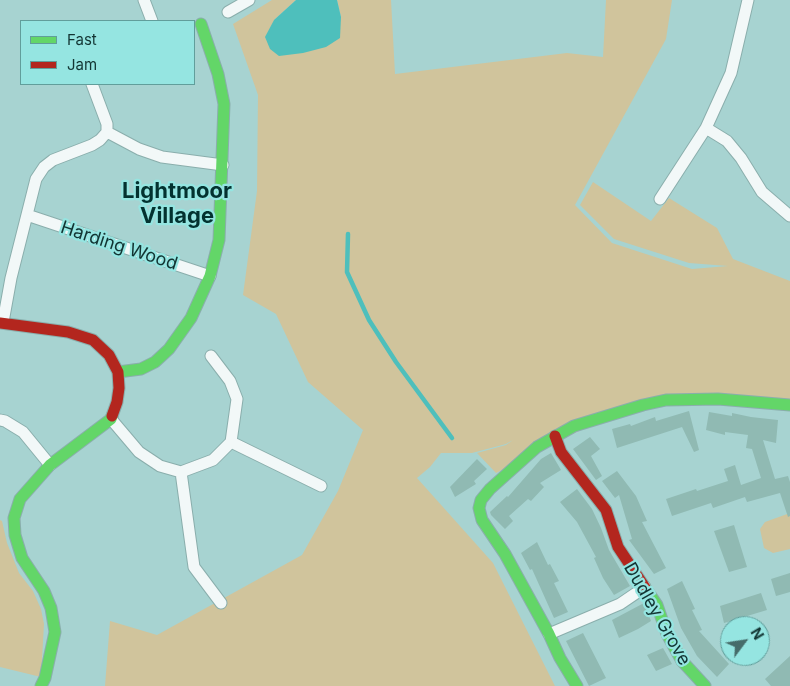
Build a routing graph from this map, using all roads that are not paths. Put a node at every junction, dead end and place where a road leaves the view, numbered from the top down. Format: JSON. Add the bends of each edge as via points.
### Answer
{"nodes":[{"id":1,"x":144,"y":0,"type":"edge"},
{"id":2,"x":248,"y":0,"type":"edge"},
{"id":3,"x":748,"y":0,"type":"edge"},
{"id":4,"x":228,"y":12,"type":"dead end"},
{"id":5,"x":152,"y":20,"type":"edge"},
{"id":6,"x":201,"y":24,"type":"edge"},
{"id":7,"x":92,"y":85,"type":"edge"},
{"id":8,"x":706,"y":128,"type":"junction"},
{"id":9,"x":107,"y":132,"type":"junction"},
{"id":10,"x":223,"y":165,"type":"junction"},
{"id":11,"x":660,"y":199,"type":"dead end"},
{"id":12,"x":27,"y":216,"type":"junction"},
{"id":13,"x":790,"y":216,"type":"edge"},
{"id":14,"x":210,"y":276,"type":"junction"},
{"id":15,"x":2,"y":322,"type":"edge"},
{"id":16,"x":212,"y":356,"type":"dead end"},
{"id":17,"x":118,"y":372,"type":"junction"},
{"id":18,"x":790,"y":405,"type":"edge"},
{"id":19,"x":111,"y":419,"type":"junction"},
{"id":20,"x":0,"y":420,"type":"edge"},
{"id":21,"x":555,"y":436,"type":"junction"},
{"id":22,"x":231,"y":442,"type":"junction"},
{"id":23,"x":50,"y":465,"type":"junction"},
{"id":24,"x":181,"y":472,"type":"junction"},
{"id":25,"x":320,"y":486,"type":"dead end"},
{"id":26,"x":645,"y":587,"type":"junction"},
{"id":27,"x":221,"y":603,"type":"dead end"},
{"id":28,"x":549,"y":634,"type":"junction"},
{"id":29,"x":41,"y":686,"type":"edge"},
{"id":30,"x":576,"y":686,"type":"edge"},
{"id":31,"x":704,"y":686,"type":"edge"}],
"edges":[{"from":1,"to":5,"type":"street"},
{"from":2,"to":4,"type":"street"},
{"from":3,"to":8,"type":"street","via":[[731,73]]},
{"from":6,"to":10,"type":"street","via":[[218,74],[224,104]]},
{"from":7,"to":9,"type":"street"},
{"from":8,"to":11,"type":"street"},
{"from":8,"to":13,"type":"street","via":[[727,141],[762,192]]},
{"from":9,"to":10,"type":"street","via":[[162,157]]},
{"from":9,"to":12,"type":"street","via":[[92,146],[53,160],[44,167],[36,179]]},
{"from":10,"to":14,"type":"street","via":[[219,240]]},
{"from":12,"to":14,"type":"street","name":"Harding Wood"},
{"from":12,"to":15,"type":"street"},
{"from":14,"to":17,"type":"street","via":[[191,318],[169,350],[141,369]]},
{"from":15,"to":17,"type":"street","via":[[68,332],[93,340],[109,355]]},
{"from":16,"to":22,"type":"street","via":[[230,380],[237,398]]},
{"from":17,"to":19,"type":"street","via":[[117,402]]},
{"from":18,"to":21,"type":"street","via":[[718,399],[666,400],[574,426]]},
{"from":19,"to":23,"type":"street"},
{"from":19,"to":24,"type":"street","via":[[139,452],[160,466]]},
{"from":20,"to":23,"type":"street","via":[[23,432]]},
{"from":21,"to":26,"type":"street","name":"Dudley Grove","via":[[561,452],[606,510],[618,547]]},
{"from":21,"to":28,"type":"street","via":[[537,447],[490,489],[479,508],[482,520],[505,554]]},
{"from":22,"to":24,"type":"street","via":[[213,460]]},
{"from":22,"to":25,"type":"street"},
{"from":23,"to":29,"type":"street","via":[[20,499],[14,518],[22,558],[44,591],[55,632]]},
{"from":24,"to":27,"type":"street","via":[[194,567]]},
{"from":26,"to":28,"type":"street","via":[[620,604]]},
{"from":26,"to":31,"type":"street","name":"Dudley Grove","via":[[657,605],[667,634],[682,661]]},
{"from":28,"to":30,"type":"street"}]}
